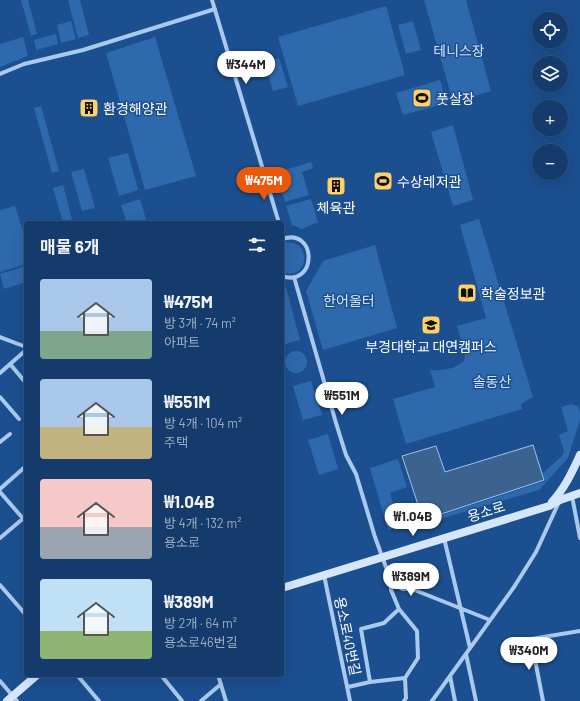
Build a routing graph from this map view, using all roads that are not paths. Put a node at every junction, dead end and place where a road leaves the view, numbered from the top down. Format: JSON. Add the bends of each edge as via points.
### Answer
{"nodes":[{"id":1,"x":212,"y":0,"type":"edge"},
{"id":2,"x":215,"y":9,"type":"junction"},
{"id":3,"x":0,"y":74,"type":"edge"},
{"id":4,"x":278,"y":221,"type":"edge"},
{"id":5,"x":284,"y":237,"type":"edge"},
{"id":6,"x":284,"y":276,"type":"edge"},
{"id":7,"x":294,"y":277,"type":"junction"},
{"id":8,"x":0,"y":337,"type":"edge"},
{"id":9,"x":24,"y":346,"type":"edge"},
{"id":10,"x":24,"y":352,"type":"edge"},
{"id":11,"x":10,"y":364,"type":"junction"},
{"id":12,"x":0,"y":372,"type":"edge"},
{"id":13,"x":24,"y":381,"type":"edge"},
{"id":14,"x":0,"y":397,"type":"edge"},
{"id":15,"x":19,"y":419,"type":"dead end"},
{"id":16,"x":10,"y":434,"type":"dead end"},
{"id":17,"x":0,"y":442,"type":"edge"},
{"id":18,"x":580,"y":455,"type":"edge"},
{"id":19,"x":24,"y":468,"type":"edge"},
{"id":20,"x":0,"y":490,"type":"edge"},
{"id":21,"x":576,"y":495,"type":"edge"},
{"id":22,"x":560,"y":500,"type":"junction"},
{"id":23,"x":549,"y":506,"type":"junction"},
{"id":24,"x":24,"y":518,"type":"edge"},
{"id":25,"x":24,"y":520,"type":"edge"},
{"id":26,"x":0,"y":538,"type":"edge"},
{"id":27,"x":444,"y":538,"type":"junction"},
{"id":28,"x":580,"y":538,"type":"edge"},
{"id":29,"x":383,"y":556,"type":"junction"},
{"id":30,"x":324,"y":575,"type":"junction"},
{"id":31,"x":391,"y":581,"type":"junction"},
{"id":32,"x":0,"y":585,"type":"edge"},
{"id":33,"x":284,"y":587,"type":"edge"},
{"id":34,"x":461,"y":608,"type":"junction"},
{"id":35,"x":399,"y":609,"type":"junction"},
{"id":36,"x":24,"y":613,"type":"edge"},
{"id":37,"x":490,"y":620,"type":"junction"},
{"id":38,"x":580,"y":631,"type":"edge"},
{"id":39,"x":470,"y":648,"type":"junction"},
{"id":40,"x":466,"y":654,"type":"junction"},
{"id":41,"x":450,"y":676,"type":"junction"},
{"id":42,"x":35,"y":677,"type":"edge"},
{"id":43,"x":79,"y":677,"type":"edge"},
{"id":44,"x":163,"y":677,"type":"edge"},
{"id":45,"x":219,"y":677,"type":"edge"},
{"id":46,"x":406,"y":678,"type":"junction"},
{"id":47,"x":0,"y":681,"type":"edge"},
{"id":48,"x":370,"y":682,"type":"junction"},
{"id":49,"x":221,"y":684,"type":"junction"},
{"id":50,"x":348,"y":687,"type":"junction"},
{"id":51,"x":12,"y":699,"type":"edge"},
{"id":52,"x":99,"y":701,"type":"edge"},
{"id":53,"x":182,"y":701,"type":"edge"},
{"id":54,"x":201,"y":701,"type":"edge"},
{"id":55,"x":226,"y":701,"type":"edge"},
{"id":56,"x":350,"y":701,"type":"edge"},
{"id":57,"x":404,"y":701,"type":"edge"},
{"id":58,"x":432,"y":701,"type":"edge"},
{"id":59,"x":455,"y":701,"type":"edge"},
{"id":60,"x":476,"y":701,"type":"edge"},
{"id":61,"x":543,"y":701,"type":"edge"}],
"edges":[{"from":1,"to":2,"type":"street"},
{"from":2,"to":3,"type":"street","via":[[84,50],[24,64]]},
{"from":2,"to":4,"type":"street"},
{"from":5,"to":7,"type":"street","via":[[299,240],[309,252],[307,268],[302,274]]},
{"from":6,"to":7,"type":"street"},
{"from":7,"to":29,"type":"street","via":[[346,455],[356,474]]},
{"from":8,"to":9,"type":"street"},
{"from":10,"to":11,"type":"street"},
{"from":11,"to":12,"type":"street"},
{"from":11,"to":13,"type":"street"},
{"from":14,"to":15,"type":"street"},
{"from":16,"to":17,"type":"street"},
{"from":18,"to":23,"type":"main road","via":[[562,491]]},
{"from":19,"to":20,"type":"street"},
{"from":20,"to":24,"type":"street"},
{"from":21,"to":22,"type":"main road","name":"용소로"},
{"from":21,"to":28,"type":"street"},
{"from":22,"to":23,"type":"main road","name":"용소로"},
{"from":22,"to":37,"type":"street","via":[[536,552]]},
{"from":23,"to":27,"type":"main road","name":"용소로"},
{"from":25,"to":26,"type":"street"},
{"from":27,"to":29,"type":"main road","name":"용소로"},
{"from":27,"to":34,"type":"street"},
{"from":29,"to":30,"type":"main road","name":"용소로"},
{"from":29,"to":31,"type":"street"},
{"from":30,"to":33,"type":"main road","name":"용소로"},
{"from":30,"to":50,"type":"street","name":"용소로40번길"},
{"from":31,"to":34,"type":"street","via":[[402,589],[412,589]]},
{"from":31,"to":35,"type":"street","via":[[391,590]]},
{"from":32,"to":36,"type":"street"},
{"from":34,"to":37,"type":"street"},
{"from":34,"to":39,"type":"street"},
{"from":35,"to":46,"type":"street","via":[[417,631],[418,658]]},
{"from":35,"to":48,"type":"street","via":[[384,623],[361,629]]},
{"from":37,"to":39,"type":"street"},
{"from":38,"to":61,"type":"street","via":[[531,639]]},
{"from":39,"to":40,"type":"street"},
{"from":40,"to":41,"type":"street"},
{"from":40,"to":60,"type":"street"},
{"from":41,"to":58,"type":"street"},
{"from":41,"to":59,"type":"street"},
{"from":42,"to":51,"type":"main road"},
{"from":43,"to":52,"type":"street"},
{"from":44,"to":53,"type":"street"},
{"from":45,"to":49,"type":"street"},
{"from":46,"to":48,"type":"street"},
{"from":46,"to":57,"type":"street"},
{"from":47,"to":51,"type":"street"},
{"from":48,"to":50,"type":"street"},
{"from":49,"to":54,"type":"street"},
{"from":49,"to":55,"type":"street"},
{"from":50,"to":56,"type":"street","name":"용소로40번길"}]}
